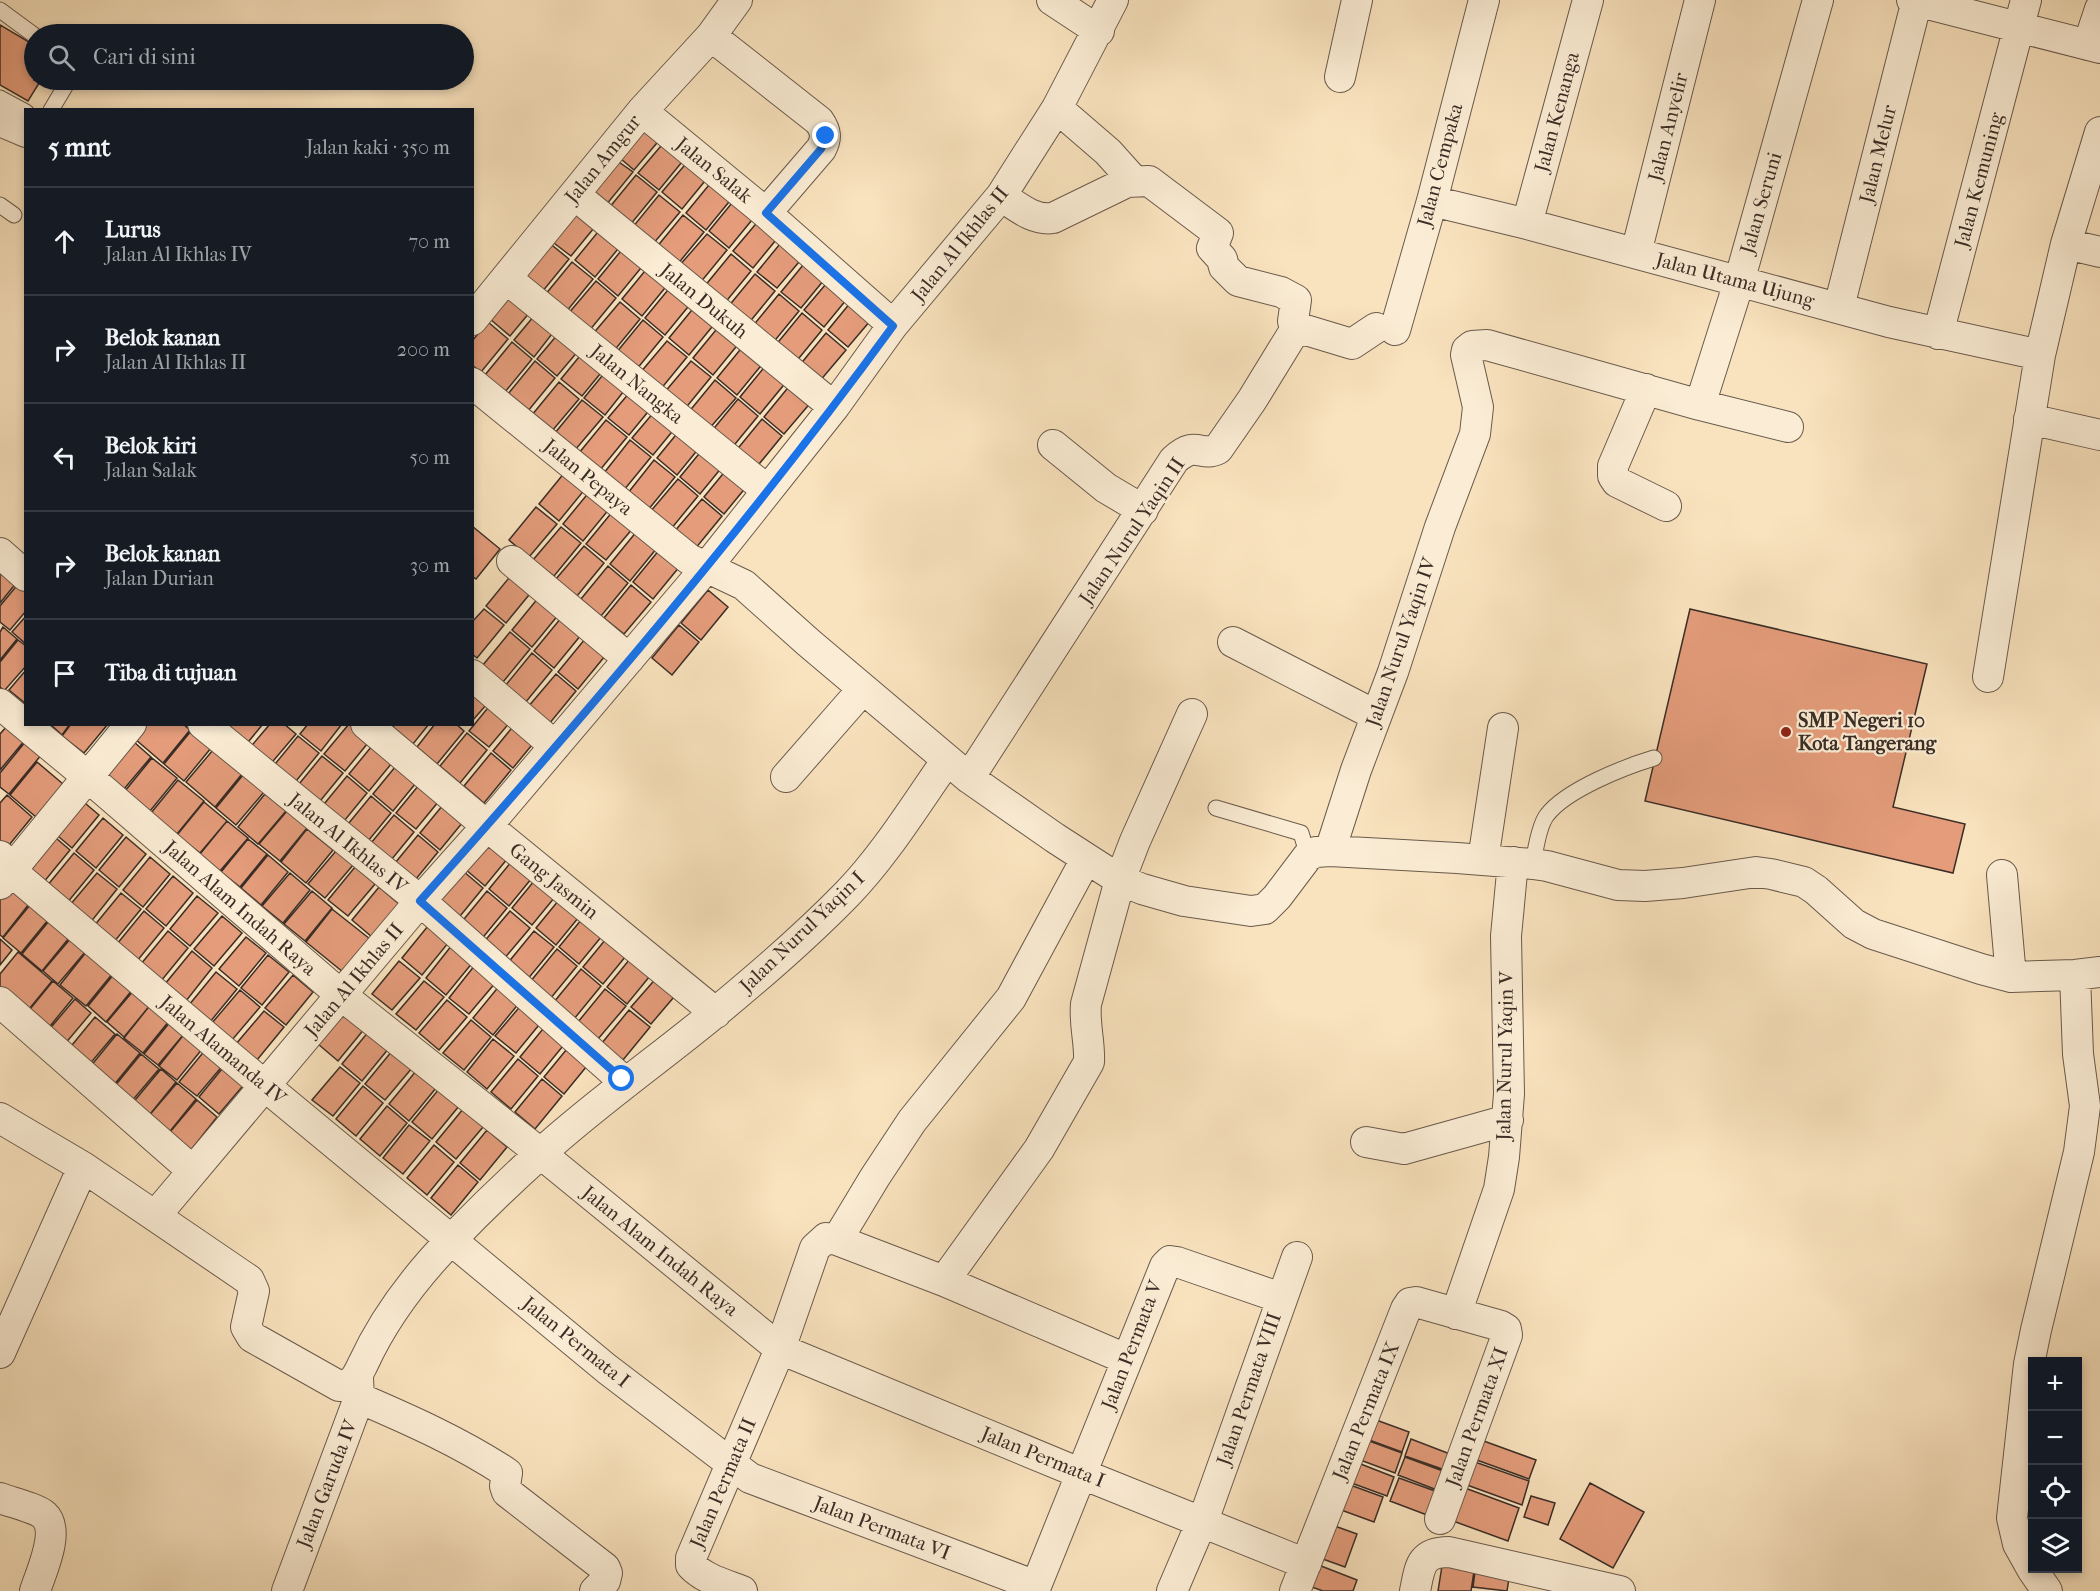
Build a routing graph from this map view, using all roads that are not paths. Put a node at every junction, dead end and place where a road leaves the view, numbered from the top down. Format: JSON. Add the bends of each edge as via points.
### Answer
{"nodes":[{"id":1,"x":737,"y":0,"type":"edge"},
{"id":2,"x":1052,"y":0,"type":"edge"},
{"id":3,"x":1113,"y":0,"type":"edge"},
{"id":4,"x":1357,"y":0,"type":"edge"},
{"id":5,"x":1484,"y":0,"type":"edge"},
{"id":6,"x":1588,"y":0,"type":"edge"},
{"id":7,"x":1700,"y":0,"type":"edge"},
{"id":8,"x":1818,"y":0,"type":"edge"},
{"id":9,"x":1915,"y":0,"type":"edge"},
{"id":10,"x":2100,"y":9,"type":"edge"},
{"id":11,"x":0,"y":10,"type":"edge"},
{"id":12,"x":2023,"y":14,"type":"edge"},
{"id":13,"x":24,"y":28,"type":"edge"},
{"id":14,"x":1099,"y":31,"type":"junction"},
{"id":15,"x":711,"y":36,"type":"junction"},
{"id":16,"x":2094,"y":46,"type":"edge"},
{"id":17,"x":1340,"y":77,"type":"dead end"},
{"id":18,"x":63,"y":90,"type":"edge"},
{"id":19,"x":0,"y":98,"type":"edge"},
{"id":20,"x":52,"y":108,"type":"edge"},
{"id":21,"x":1057,"y":108,"type":"junction"},
{"id":22,"x":24,"y":111,"type":"edge"},
{"id":23,"x":642,"y":111,"type":"junction"},
{"id":24,"x":0,"y":121,"type":"edge"},
{"id":25,"x":24,"y":131,"type":"edge"},
{"id":26,"x":2100,"y":132,"type":"edge"},
{"id":27,"x":1134,"y":181,"type":"junction"},
{"id":28,"x":575,"y":195,"type":"junction"},
{"id":29,"x":1001,"y":196,"type":"junction"},
{"id":30,"x":1432,"y":201,"type":"junction"},
{"id":31,"x":0,"y":204,"type":"edge"},
{"id":32,"x":766,"y":213,"type":"junction"},
{"id":33,"x":14,"y":215,"type":"dead end"},
{"id":34,"x":1527,"y":224,"type":"junction"},
{"id":35,"x":2066,"y":244,"type":"junction"},
{"id":36,"x":2100,"y":252,"type":"edge"},
{"id":37,"x":1636,"y":253,"type":"junction"},
{"id":38,"x":507,"y":279,"type":"junction"},
{"id":39,"x":1739,"y":282,"type":"junction"},
{"id":40,"x":1839,"y":307,"type":"junction"},
{"id":41,"x":474,"y":318,"type":"edge"},
{"id":42,"x":893,"y":326,"type":"junction"},
{"id":43,"x":1295,"y":330,"type":"junction"},
{"id":44,"x":1938,"y":334,"type":"junction"},
{"id":45,"x":2040,"y":355,"type":"junction"},
{"id":46,"x":474,"y":385,"type":"edge"},
{"id":47,"x":1646,"y":389,"type":"junction"},
{"id":48,"x":1700,"y":405,"type":"junction"},
{"id":49,"x":834,"y":407,"type":"junction"},
{"id":50,"x":2029,"y":419,"type":"junction"},
{"id":51,"x":1788,"y":427,"type":"dead end"},
{"id":52,"x":2100,"y":435,"type":"edge"},
{"id":53,"x":1053,"y":445,"type":"dead end"},
{"id":54,"x":767,"y":490,"type":"junction"},
{"id":55,"x":1666,"y":506,"type":"dead end"},
{"id":56,"x":1143,"y":510,"type":"junction"},
{"id":57,"x":0,"y":553,"type":"edge"},
{"id":58,"x":512,"y":561,"type":"dead end"},
{"id":59,"x":706,"y":568,"type":"junction"},
{"id":60,"x":24,"y":574,"type":"edge"},
{"id":61,"x":1233,"y":642,"type":"dead end"},
{"id":62,"x":629,"y":659,"type":"junction"},
{"id":63,"x":474,"y":677,"type":"edge"},
{"id":64,"x":1988,"y":677,"type":"dead end"},
{"id":65,"x":864,"y":689,"type":"junction"},
{"id":66,"x":0,"y":704,"type":"edge"},
{"id":67,"x":1192,"y":714,"type":"dead end"},
{"id":68,"x":1375,"y":715,"type":"junction"},
{"id":69,"x":24,"y":724,"type":"edge"},
{"id":70,"x":27,"y":726,"type":"edge"},
{"id":71,"x":129,"y":726,"type":"edge"},
{"id":72,"x":205,"y":726,"type":"edge"},
{"id":73,"x":368,"y":726,"type":"edge"},
{"id":74,"x":1503,"y":728,"type":"dead end"},
{"id":75,"x":555,"y":746,"type":"junction"},
{"id":76,"x":1654,"y":758,"type":"dead end"},
{"id":77,"x":966,"y":765,"type":"junction"},
{"id":78,"x":88,"y":777,"type":"junction"},
{"id":79,"x":786,"y":777,"type":"dead end"},
{"id":80,"x":1216,"y":808,"type":"dead end"},
{"id":81,"x":487,"y":826,"type":"junction"},
{"id":82,"x":1319,"y":854,"type":"junction"},
{"id":83,"x":1086,"y":859,"type":"junction"},
{"id":84,"x":1483,"y":860,"type":"junction"},
{"id":85,"x":1523,"y":863,"type":"junction"},
{"id":86,"x":4,"y":870,"type":"edge"},
{"id":87,"x":2002,"y":875,"type":"dead end"},
{"id":88,"x":1120,"y":880,"type":"junction"},
{"id":89,"x":420,"y":901,"type":"junction"},
{"id":90,"x":2088,"y":974,"type":"edge"},
{"id":91,"x":2011,"y":977,"type":"junction"},
{"id":92,"x":341,"y":995,"type":"junction"},
{"id":93,"x":0,"y":1002,"type":"edge"},
{"id":94,"x":716,"y":1013,"type":"junction"},
{"id":95,"x":626,"y":1083,"type":"junction"},
{"id":96,"x":265,"y":1086,"type":"junction"},
{"id":97,"x":0,"y":1118,"type":"edge"},
{"id":98,"x":1508,"y":1120,"type":"junction"},
{"id":99,"x":1366,"y":1143,"type":"dead end"},
{"id":100,"x":540,"y":1153,"type":"junction"},
{"id":101,"x":83,"y":1167,"type":"junction"},
{"id":102,"x":194,"y":1171,"type":"junction"},
{"id":103,"x":156,"y":1215,"type":"junction"},
{"id":104,"x":451,"y":1240,"type":"junction"},
{"id":105,"x":828,"y":1241,"type":"junction"},
{"id":106,"x":1297,"y":1257,"type":"dead end"},
{"id":107,"x":944,"y":1281,"type":"junction"},
{"id":108,"x":1281,"y":1298,"type":"junction"},
{"id":109,"x":1456,"y":1314,"type":"junction"},
{"id":110,"x":780,"y":1349,"type":"junction"},
{"id":111,"x":0,"y":1353,"type":"edge"},
{"id":112,"x":1126,"y":1359,"type":"junction"},
{"id":113,"x":355,"y":1386,"type":"junction"},
{"id":114,"x":732,"y":1463,"type":"junction"},
{"id":115,"x":1082,"y":1474,"type":"junction"},
{"id":116,"x":0,"y":1498,"type":"edge"},
{"id":117,"x":1440,"y":1519,"type":"dead end"},
{"id":118,"x":1202,"y":1522,"type":"junction"},
{"id":119,"x":1306,"y":1563,"type":"junction"},
{"id":120,"x":1543,"y":1583,"type":"edge"},
{"id":121,"x":1035,"y":1588,"type":"edge"},
{"id":122,"x":35,"y":1591,"type":"edge"},
{"id":123,"x":286,"y":1591,"type":"edge"},
{"id":124,"x":595,"y":1591,"type":"edge"},
{"id":125,"x":742,"y":1591,"type":"edge"},
{"id":126,"x":1172,"y":1591,"type":"edge"},
{"id":127,"x":1295,"y":1591,"type":"edge"},
{"id":128,"x":1415,"y":1591,"type":"edge"},
{"id":129,"x":1620,"y":1591,"type":"edge"},
{"id":130,"x":2047,"y":1591,"type":"edge"}],
"edges":[{"from":1,"to":15,"type":"street","name":"Jalan Amgur"},
{"from":2,"to":14,"type":"street"},
{"from":3,"to":14,"type":"street","name":"Jalan Al Ikhlas II"},
{"from":4,"to":17,"type":"street"},
{"from":5,"to":30,"type":"street","name":"Jalan Cempaka"},
{"from":6,"to":34,"type":"street","name":"Jalan Kenanga"},
{"from":7,"to":37,"type":"street","name":"Jalan Anyelir"},
{"from":8,"to":39,"type":"street","name":"Jalan Seruni"},
{"from":9,"to":12,"type":"street"},
{"from":9,"to":40,"type":"street","name":"Jalan Melur"},
{"from":10,"to":16,"type":"street"},
{"from":11,"to":13,"type":"lane"},
{"from":12,"to":16,"type":"street"},
{"from":12,"to":44,"type":"street","name":"Jalan Kemuning"},
{"from":14,"to":21,"type":"street","name":"Jalan Al Ikhlas II"},
{"from":15,"to":23,"type":"street","name":"Jalan Amgur"},
{"from":15,"to":32,"type":"street","via":[[819,122],[825,131],[821,149]]},
{"from":18,"to":20,"type":"lane"},
{"from":19,"to":22,"type":"lane"},
{"from":21,"to":27,"type":"street","via":[[1108,152]]},
{"from":21,"to":29,"type":"street","name":"Jalan Al Ikhlas II"},
{"from":23,"to":28,"type":"street","name":"Jalan Amgur"},
{"from":23,"to":32,"type":"street","name":"Jalan Salak"},
{"from":24,"to":25,"type":"street"},
{"from":26,"to":35,"type":"street"},
{"from":27,"to":29,"type":"street","via":[[1045,219]]},
{"from":27,"to":43,"type":"street","via":[[1149,181],[1218,233],[1212,248],[1238,281],[1296,300]]},
{"from":28,"to":38,"type":"street","name":"Jalan Amgur"},
{"from":28,"to":49,"type":"street","name":"Jalan Dukuh"},
{"from":29,"to":42,"type":"street","name":"Jalan Al Ikhlas II"},
{"from":30,"to":34,"type":"street","name":"Jalan Utama Ujung"},
{"from":30,"to":43,"type":"street","name":"Jalan Cempaka","via":[[1386,329],[1352,344]]},
{"from":31,"to":33,"type":"lane"},
{"from":32,"to":42,"type":"street","name":"Jalan Salak"},
{"from":34,"to":37,"type":"street","name":"Jalan Utama Ujung"},
{"from":35,"to":36,"type":"street"},
{"from":35,"to":45,"type":"street"},
{"from":37,"to":39,"type":"street","name":"Jalan Utama Ujung"},
{"from":38,"to":41,"type":"street","name":"Jalan Amgur"},
{"from":38,"to":54,"type":"street","name":"Jalan Nangka"},
{"from":39,"to":40,"type":"street","name":"Jalan Utama Ujung"},
{"from":39,"to":48,"type":"street","name":"Jalan Seruni"},
{"from":40,"to":44,"type":"street","name":"Jalan Utama Ujung"},
{"from":42,"to":49,"type":"street","name":"Jalan Al Ikhlas II"},
{"from":43,"to":56,"type":"street","name":"Jalan Nurul Yaqin II","via":[[1218,449],[1192,448],[1182,453]]},
{"from":44,"to":45,"type":"street","name":"Jalan Utama Ujung"},
{"from":45,"to":50,"type":"street"},
{"from":46,"to":59,"type":"street","name":"Jalan Pepaya","via":[[689,559]]},
{"from":47,"to":48,"type":"street"},
{"from":47,"to":55,"type":"street","via":[[1613,466],[1613,476],[1617,482]]},
{"from":47,"to":68,"type":"street","name":"Jalan Nurul Yaqin IV","via":[[1487,345],[1467,350],[1478,407],[1476,434]]},
{"from":48,"to":51,"type":"street"},
{"from":49,"to":54,"type":"street","name":"Jalan Al Ikhlas II"},
{"from":50,"to":52,"type":"street"},
{"from":50,"to":64,"type":"street"},
{"from":53,"to":56,"type":"street","via":[[1106,488]]},
{"from":54,"to":59,"type":"street","name":"Jalan Al Ikhlas II"},
{"from":56,"to":77,"type":"street","name":"Jalan Nurul Yaqin II","via":[[1035,678]]},
{"from":57,"to":60,"type":"street"},
{"from":58,"to":62,"type":"street"},
{"from":59,"to":62,"type":"street","name":"Jalan Al Ikhlas II"},
{"from":59,"to":65,"type":"street","name":"Jalan Pepaya","via":[[744,585]]},
{"from":61,"to":68,"type":"street"},
{"from":62,"to":75,"type":"street","name":"Jalan Al Ikhlas II"},
{"from":63,"to":75,"type":"street"},
{"from":65,"to":77,"type":"street","name":"Jalan Pepaya"},
{"from":65,"to":79,"type":"street"},
{"from":66,"to":69,"type":"street","name":"Jalan Alam Indah Raya"},
{"from":67,"to":88,"type":"street"},
{"from":68,"to":82,"type":"street","name":"Jalan Nurul Yaqin IV"},
{"from":70,"to":78,"type":"street","name":"Jalan Alam Indah Raya"},
{"from":71,"to":78,"type":"street"},
{"from":72,"to":89,"type":"street","name":"Jalan Al Ikhlas IV"},
{"from":73,"to":81,"type":"street","name":"Gang Jasmin"},
{"from":74,"to":84,"type":"street"},
{"from":75,"to":81,"type":"street","name":"Jalan Al Ikhlas II"},
{"from":76,"to":85,"type":"lane","via":[[1569,796],[1546,816]]},
{"from":77,"to":83,"type":"street","name":"Jalan Nurul Yaqin IV","via":[[1019,814]]},
{"from":77,"to":94,"type":"street","name":"Jalan Nurul Yaqin I","via":[[848,893]]},
{"from":78,"to":86,"type":"street"},
{"from":78,"to":92,"type":"street","name":"Jalan Alam Indah Raya"},
{"from":80,"to":82,"type":"lane","via":[[1301,833]]},
{"from":81,"to":89,"type":"street","name":"Jalan Al Ikhlas II"},
{"from":81,"to":94,"type":"street","name":"Gang Jasmin"},
{"from":82,"to":84,"type":"street"},
{"from":82,"to":88,"type":"street","name":"Jalan Nurul Yaqin IV","via":[[1265,909],[1251,911],[1184,901]]},
{"from":83,"to":88,"type":"street","name":"Jalan Nurul Yaqin IV"},
{"from":83,"to":105,"type":"street","name":"Jalan Permata II","via":[[1011,999],[912,1121]]},
{"from":84,"to":85,"type":"street"},
{"from":85,"to":91,"type":"street","via":[[1627,885],[1683,883],[1756,872],[1788,877],[1816,890],[1854,924],[1873,934]]},
{"from":85,"to":98,"type":"street","name":"Jalan Nurul Yaqin V","via":[[1506,936]]},
{"from":86,"to":96,"type":"street","name":"Jalan Alamanda IV"},
{"from":87,"to":91,"type":"street"},
{"from":88,"to":107,"type":"street","via":[[1086,1004],[1089,1062],[1039,1149]]},
{"from":89,"to":92,"type":"street","name":"Jalan Al Ikhlas II"},
{"from":89,"to":95,"type":"street","name":"Jalan Al Ikhlas IV"},
{"from":90,"to":91,"type":"street"},
{"from":90,"to":130,"type":"street","via":[[2078,1054],[2085,1106],[2079,1152],[2029,1364],[2012,1518],[2018,1544]]},
{"from":92,"to":96,"type":"street","name":"Jalan Al Ikhlas II"},
{"from":92,"to":100,"type":"street","name":"Jalan Alam Indah Raya"},
{"from":93,"to":102,"type":"street"},
{"from":94,"to":95,"type":"street"},
{"from":95,"to":100,"type":"street"},
{"from":96,"to":102,"type":"street","name":"Jalan Al Ikhlas II"},
{"from":96,"to":104,"type":"street","name":"Jalan Alamanda IV"},
{"from":97,"to":101,"type":"street"},
{"from":98,"to":99,"type":"street","via":[[1404,1149]]},
{"from":98,"to":109,"type":"street","name":"Jalan Nurul Yaqin V","via":[[1499,1189]]},
{"from":100,"to":104,"type":"street"},
{"from":100,"to":110,"type":"street","name":"Jalan Alam Indah Raya"},
{"from":101,"to":103,"type":"street"},
{"from":101,"to":111,"type":"street"},
{"from":102,"to":103,"type":"street","name":"Jalan Al Ikhlas II"},
{"from":103,"to":113,"type":"street","via":[[249,1280],[255,1291],[246,1328],[252,1337],[339,1386]]},
{"from":104,"to":113,"type":"street","via":[[376,1335]]},
{"from":104,"to":114,"type":"street","name":"Jalan Permata I","via":[[608,1369]]},
{"from":105,"to":107,"type":"street"},
{"from":105,"to":110,"type":"street","name":"Jalan Permata II","via":[[815,1248]]},
{"from":106,"to":108,"type":"street","name":"Jalan Permata VIII"},
{"from":107,"to":112,"type":"street"},
{"from":108,"to":112,"type":"street","name":"Jalan Permata V","via":[[1170,1261],[1161,1272]]},
{"from":108,"to":118,"type":"street","name":"Jalan Permata VIII"},
{"from":109,"to":117,"type":"street","name":"Jalan Permata XI","via":[[1501,1326],[1507,1335]]},
{"from":109,"to":119,"type":"street","name":"Jalan Permata IX","via":[[1416,1302],[1406,1309]]},
{"from":110,"to":114,"type":"street","name":"Jalan Permata II"},
{"from":110,"to":115,"type":"street","name":"Jalan Permata I"},
{"from":112,"to":115,"type":"street","name":"Jalan Permata V"},
{"from":113,"to":123,"type":"street","name":"Jalan Garuda IV"},
{"from":113,"to":124,"type":"street","via":[[475,1451],[507,1473],[507,1492],[605,1568],[605,1581]]},
{"from":114,"to":121,"type":"street","name":"Jalan Permata VI","via":[[750,1478]]},
{"from":114,"to":125,"type":"street","name":"Jalan Permata II","via":[[691,1565],[707,1577]]},
{"from":115,"to":118,"type":"street","name":"Jalan Permata I"},
{"from":115,"to":121,"type":"street","name":"Jalan Permata V"},
{"from":116,"to":122,"type":"street","via":[[43,1515],[49,1524],[52,1533]]},
{"from":118,"to":119,"type":"street","name":"Jalan Permata I"},
{"from":118,"to":126,"type":"street","name":"Jalan Permata VIII"},
{"from":119,"to":127,"type":"street"},
{"from":120,"to":128,"type":"street","via":[[1449,1552],[1438,1552],[1422,1562]]},
{"from":120,"to":129,"type":"street"}]}
